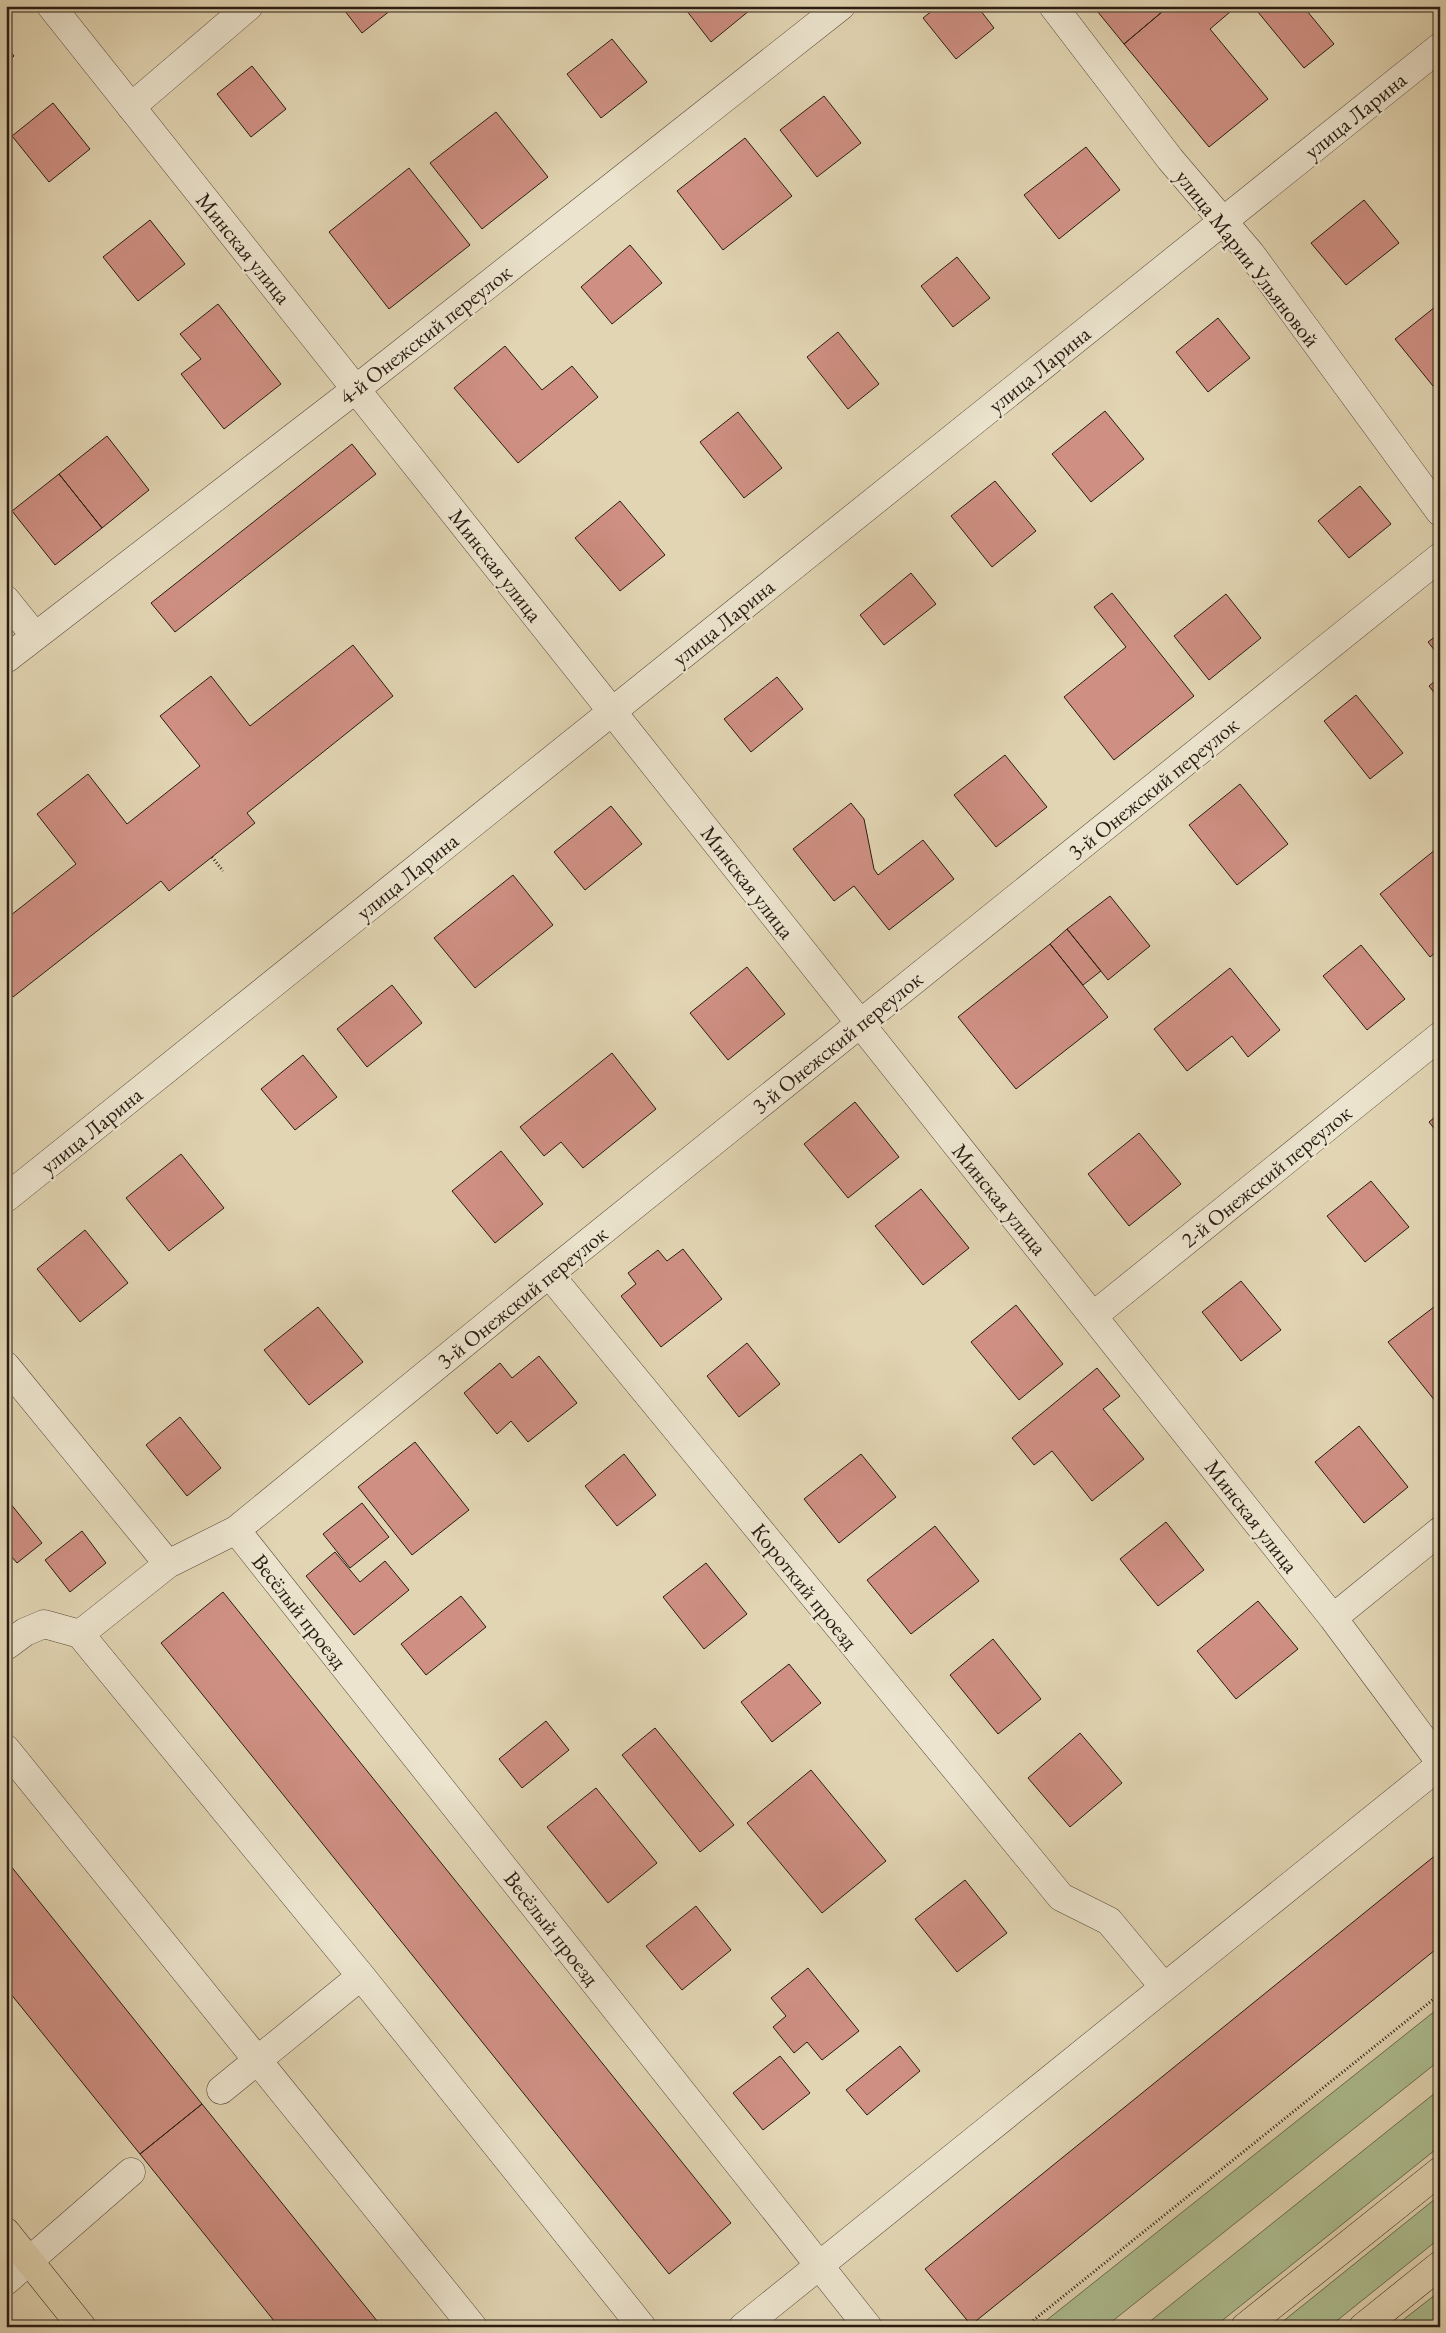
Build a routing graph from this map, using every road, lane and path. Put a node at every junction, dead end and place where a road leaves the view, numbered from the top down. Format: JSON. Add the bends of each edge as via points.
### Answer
{"nodes":[{"id":1,"x":51,"y":6,"type":"edge"},
{"id":2,"x":249,"y":6,"type":"edge"},
{"id":3,"x":841,"y":6,"type":"edge"},
{"id":4,"x":1053,"y":6,"type":"edge"},
{"id":5,"x":1440,"y":47,"type":"edge"},
{"id":6,"x":131,"y":107,"type":"junction"},
{"id":7,"x":1224,"y":220,"type":"junction"},
{"id":8,"x":356,"y":389,"type":"junction"},
{"id":9,"x":1440,"y":512,"type":"edge"},
{"id":10,"x":1440,"y":557,"type":"edge"},
{"id":11,"x":6,"y":600,"type":"edge"},
{"id":12,"x":35,"y":636,"type":"junction"},
{"id":13,"x":6,"y":659,"type":"edge"},
{"id":14,"x":612,"y":711,"type":"junction"},
{"id":15,"x":212,"y":857,"type":"dead end"},
{"id":16,"x":223,"y":871,"type":"dead end"},
{"id":17,"x":860,"y":1024,"type":"junction"},
{"id":18,"x":1440,"y":1036,"type":"edge"},
{"id":19,"x":6,"y":1198,"type":"edge"},
{"id":20,"x":549,"y":1274,"type":"junction"},
{"id":21,"x":1093,"y":1316,"type":"junction"},
{"id":22,"x":6,"y":1366,"type":"edge"},
{"id":23,"x":236,"y":1530,"type":"junction"},
{"id":24,"x":1440,"y":1531,"type":"edge"},
{"id":25,"x":168,"y":1564,"type":"junction"},
{"id":26,"x":1333,"y":1618,"type":"junction"},
{"id":27,"x":80,"y":1634,"type":"junction"},
{"id":28,"x":6,"y":1646,"type":"edge"},
{"id":29,"x":6,"y":1749,"type":"edge"},
{"id":30,"x":1440,"y":1764,"type":"edge"},
{"id":31,"x":361,"y":1976,"type":"junction"},
{"id":32,"x":1164,"y":1987,"type":"junction"},
{"id":33,"x":1440,"y":1994,"type":"edge"},
{"id":34,"x":258,"y":2060,"type":"junction"},
{"id":35,"x":221,"y":2090,"type":"dead end"},
{"id":36,"x":1440,"y":2171,"type":"edge"},
{"id":37,"x":131,"y":2172,"type":"dead end"},
{"id":38,"x":6,"y":2232,"type":"edge"},
{"id":39,"x":29,"y":2261,"type":"junction"},
{"id":40,"x":820,"y":2265,"type":"junction"},
{"id":41,"x":1440,"y":2266,"type":"edge"},
{"id":42,"x":6,"y":2281,"type":"edge"},
{"id":43,"x":82,"y":2327,"type":"edge"},
{"id":44,"x":473,"y":2327,"type":"edge"},
{"id":45,"x":642,"y":2327,"type":"edge"},
{"id":46,"x":743,"y":2327,"type":"edge"},
{"id":47,"x":868,"y":2327,"type":"edge"},
{"id":48,"x":1025,"y":2327,"type":"edge"},
{"id":49,"x":1245,"y":2327,"type":"edge"},
{"id":50,"x":1363,"y":2327,"type":"edge"}],
"edges":[{"from":1,"to":6,"type":"street","name":"Минская улица"},
{"from":2,"to":6,"type":"street"},
{"from":3,"to":8,"type":"street","name":"4-й Онежский переулок"},
{"from":4,"to":7,"type":"street","name":"улица Марии Ульяновой","via":[[1170,160]]},
{"from":5,"to":7,"type":"street","name":"улица Ларина"},
{"from":6,"to":8,"type":"street","name":"Минская улица"},
{"from":7,"to":9,"type":"street","name":"улица Марии Ульяновой"},
{"from":7,"to":14,"type":"street","name":"улица Ларина"},
{"from":8,"to":12,"type":"street","name":"4-й Онежский переулок"},
{"from":8,"to":14,"type":"street","name":"Минская улица"},
{"from":10,"to":17,"type":"street","name":"3-й Онежский переулок"},
{"from":11,"to":12,"type":"street"},
{"from":12,"to":13,"type":"street","name":"4-й Онежский переулок"},
{"from":14,"to":17,"type":"street","name":"Минская улица"},
{"from":14,"to":19,"type":"street","name":"улица Ларина"},
{"from":15,"to":16,"type":"path"},
{"from":17,"to":20,"type":"street","name":"3-й Онежский переулок"},
{"from":17,"to":21,"type":"street","name":"Минская улица"},
{"from":18,"to":21,"type":"street","name":"2-й Онежский переулок"},
{"from":20,"to":23,"type":"street","name":"3-й Онежский переулок"},
{"from":20,"to":32,"type":"street","name":"Короткий проезд","via":[[1061,1897],[1109,1921]]},
{"from":21,"to":26,"type":"street","name":"Минская улица"},
{"from":22,"to":25,"type":"street"},
{"from":23,"to":25,"type":"street","name":"3-й Онежский переулок"},
{"from":23,"to":40,"type":"street","name":"Весёлый проезд"},
{"from":24,"to":26,"type":"street"},
{"from":25,"to":27,"type":"street","name":"3-й Онежский переулок"},
{"from":26,"to":30,"type":"street","name":"Минская улица"},
{"from":27,"to":28,"type":"street","via":[[44,1624],[25,1632]]},
{"from":27,"to":31,"type":"street"},
{"from":29,"to":34,"type":"street"},
{"from":30,"to":32,"type":"street"},
{"from":31,"to":34,"type":"street"},
{"from":31,"to":45,"type":"street"},
{"from":32,"to":40,"type":"street"},
{"from":33,"to":48,"type":"path"},
{"from":34,"to":35,"type":"street"},
{"from":34,"to":44,"type":"street"},
{"from":36,"to":49,"type":"main road"},
{"from":37,"to":39,"type":"street"},
{"from":38,"to":39,"type":"main road"},
{"from":39,"to":42,"type":"street"},
{"from":39,"to":43,"type":"main road"},
{"from":40,"to":46,"type":"street"},
{"from":40,"to":47,"type":"street","name":"Весёлый проезд"},
{"from":41,"to":50,"type":"main road"}]}
